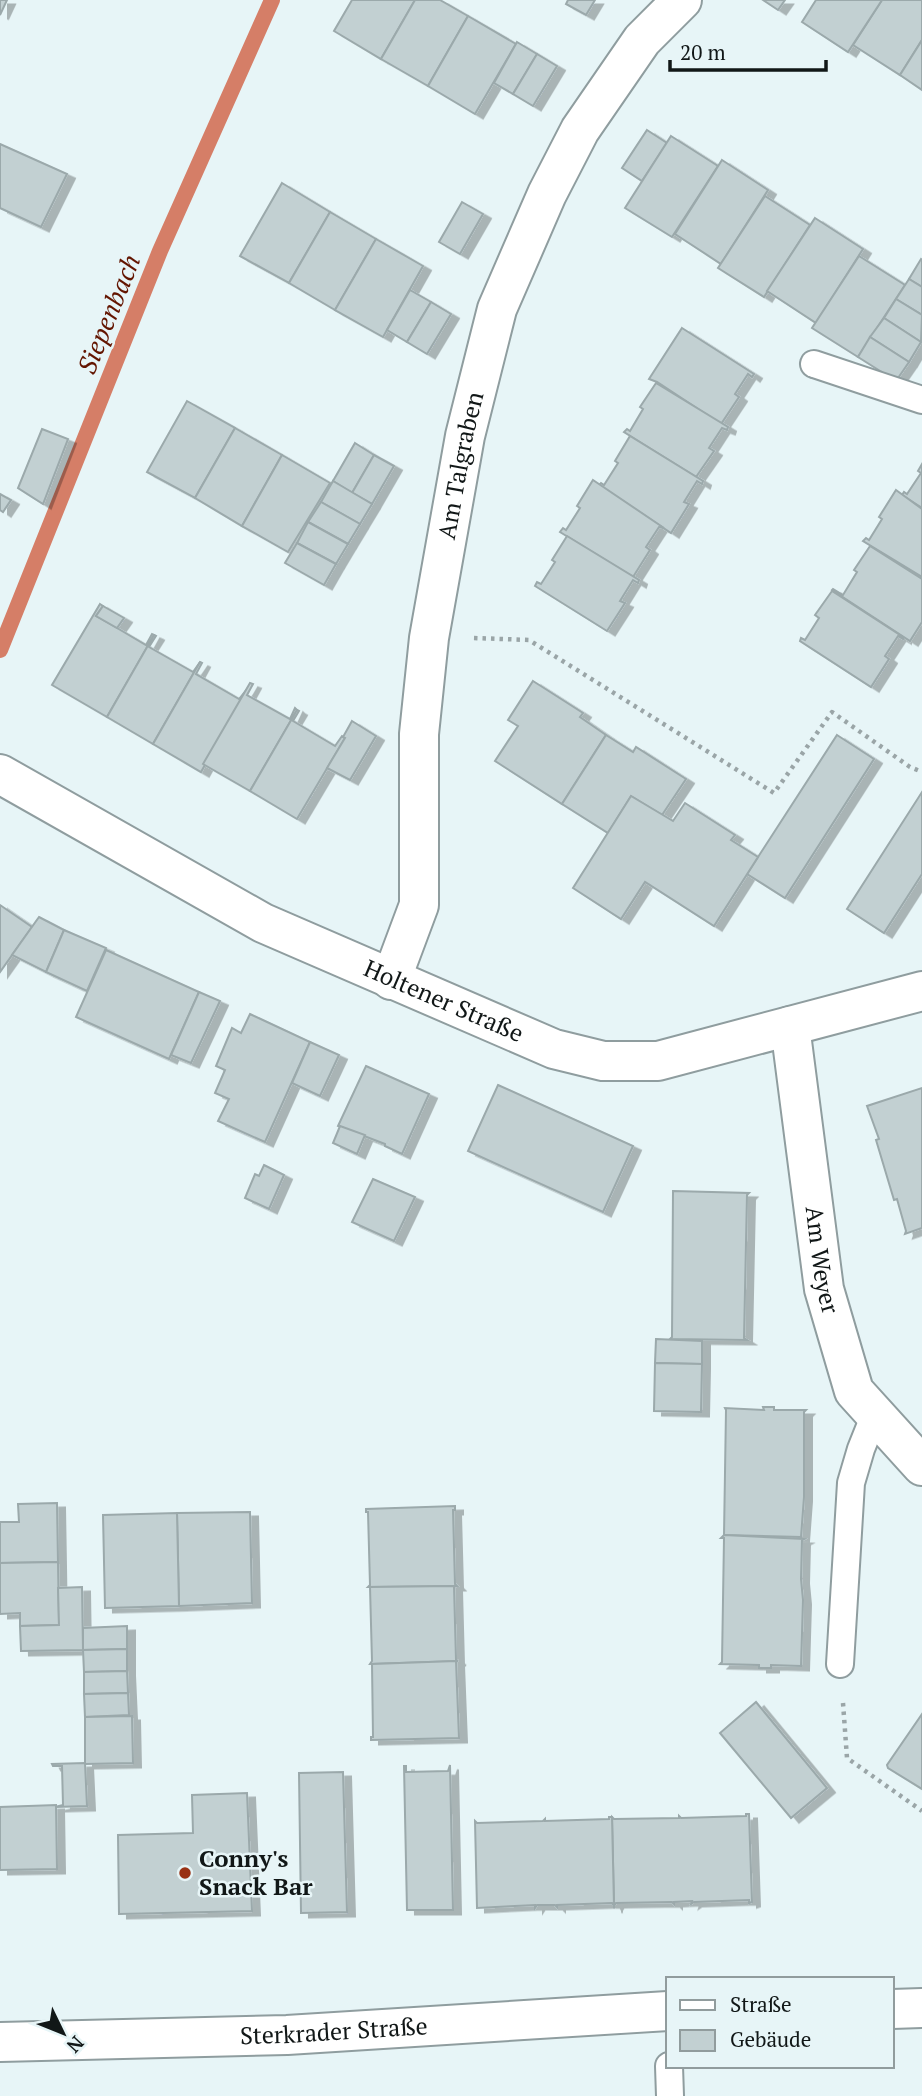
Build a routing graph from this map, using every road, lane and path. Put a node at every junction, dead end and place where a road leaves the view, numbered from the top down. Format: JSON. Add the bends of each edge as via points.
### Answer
{"nodes":[{"id":1,"x":682,"y":0,"type":"edge"},
{"id":2,"x":814,"y":364,"type":"dead end"},
{"id":3,"x":922,"y":400,"type":"edge"},
{"id":4,"x":429,"y":638,"type":"junction"},
{"id":5,"x":922,"y":772,"type":"edge"},
{"id":6,"x":0,"y":774,"type":"edge"},
{"id":7,"x":391,"y":981,"type":"junction"},
{"id":8,"x":922,"y":991,"type":"edge"},
{"id":9,"x":790,"y":1026,"type":"junction"},
{"id":10,"x":875,"y":1414,"type":"junction"},
{"id":11,"x":922,"y":1466,"type":"edge"},
{"id":12,"x":840,"y":1664,"type":"joint"},
{"id":13,"x":922,"y":1811,"type":"edge"},
{"id":14,"x":894,"y":2008,"type":"edge"},
{"id":15,"x":922,"y":2008,"type":"edge"},
{"id":16,"x":666,"y":2011,"type":"edge"},
{"id":17,"x":0,"y":2042,"type":"edge"},
{"id":18,"x":669,"y":2068,"type":"edge"},
{"id":19,"x":670,"y":2096,"type":"edge"}],
"edges":[{"from":1,"to":4,"type":"street","name":"Am Talgraben","via":[[642,40],[580,130],[497,309],[465,436]]},
{"from":2,"to":3,"type":"lane"},
{"from":4,"to":5,"type":"path","via":[[530,640],[774,793],[832,712]]},
{"from":4,"to":7,"type":"street","name":"Am Talgraben","via":[[419,734],[419,905]]},
{"from":6,"to":7,"type":"street","name":"Holtener Straße","via":[[263,923]]},
{"from":7,"to":9,"type":"street","name":"Holtener Straße","via":[[554,1049],[603,1061],[658,1060]]},
{"from":8,"to":9,"type":"street","name":"Holtener Straße"},
{"from":9,"to":10,"type":"street","name":"Am Weyer","via":[[824,1289],[854,1391]]},
{"from":10,"to":11,"type":"street","name":"Am Weyer"},
{"from":10,"to":12,"type":"lane","via":[[851,1483]]},
{"from":12,"to":13,"type":"path","via":[[848,1758]]},
{"from":14,"to":15,"type":"street"},
{"from":16,"to":17,"type":"street","name":"Sterkrader Straße","via":[[287,2035]]},
{"from":18,"to":19,"type":"lane"}]}
